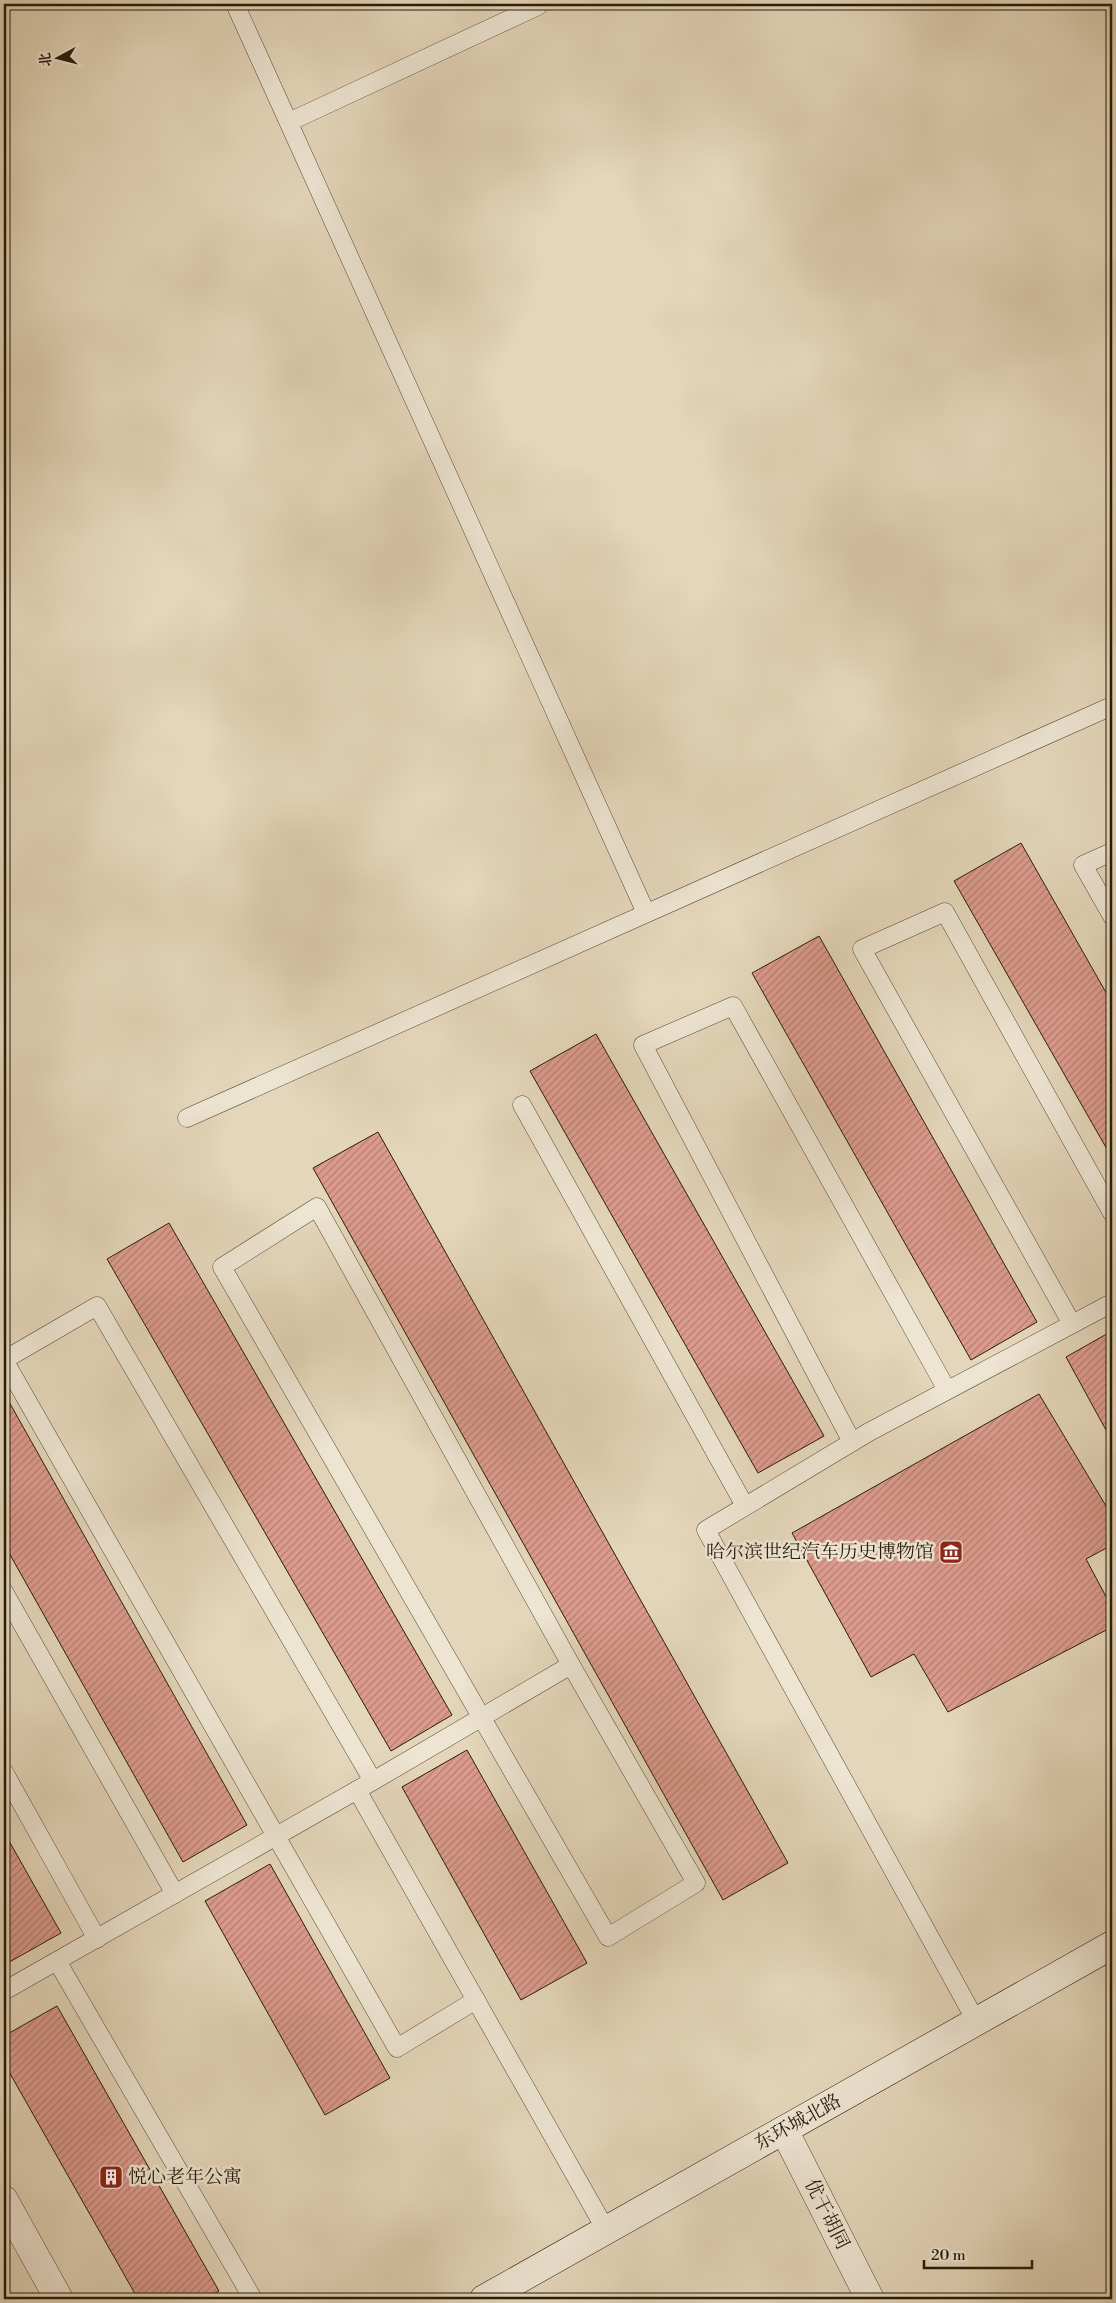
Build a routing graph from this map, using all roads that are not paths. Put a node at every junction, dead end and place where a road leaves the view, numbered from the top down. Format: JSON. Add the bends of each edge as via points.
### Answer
{"nodes":[{"id":1,"x":236,"y":4,"type":"edge"},
{"id":2,"x":537,"y":4,"type":"edge"},
{"id":3,"x":289,"y":122,"type":"junction"},
{"id":4,"x":1112,"y":706,"type":"edge"},
{"id":5,"x":1112,"y":852,"type":"edge"},
{"id":6,"x":646,"y":912,"type":"junction"},
{"id":7,"x":1112,"y":916,"type":"edge"},
{"id":8,"x":522,"y":1105,"type":"dead end"},
{"id":9,"x":187,"y":1118,"type":"dead end"},
{"id":10,"x":1112,"y":1213,"type":"edge"},
{"id":11,"x":1112,"y":1303,"type":"edge"},
{"id":12,"x":1072,"y":1324,"type":"junction"},
{"id":13,"x":947,"y":1390,"type":"junction"},
{"id":14,"x":852,"y":1442,"type":"junction"},
{"id":15,"x":745,"y":1506,"type":"junction"},
{"id":16,"x":4,"y":1592,"type":"edge"},
{"id":17,"x":571,"y":1665,"type":"junction"},
{"id":18,"x":482,"y":1717,"type":"junction"},
{"id":19,"x":4,"y":1772,"type":"edge"},
{"id":20,"x":373,"y":1781,"type":"junction"},
{"id":21,"x":357,"y":1790,"type":"junction"},
{"id":22,"x":275,"y":1837,"type":"junction"},
{"id":23,"x":175,"y":1894,"type":"junction"},
{"id":24,"x":97,"y":1939,"type":"junction"},
{"id":25,"x":1112,"y":1945,"type":"edge"},
{"id":26,"x":57,"y":1962,"type":"junction"},
{"id":27,"x":4,"y":1991,"type":"edge"},
{"id":28,"x":476,"y":2000,"type":"junction"},
{"id":29,"x":976,"y":2022,"type":"junction"},
{"id":30,"x":784,"y":2130,"type":"junction"},
{"id":31,"x":4,"y":2200,"type":"edge"},
{"id":32,"x":606,"y":2230,"type":"junction"},
{"id":33,"x":59,"y":2299,"type":"edge"},
{"id":34,"x":253,"y":2299,"type":"edge"},
{"id":35,"x":484,"y":2299,"type":"edge"},
{"id":36,"x":870,"y":2299,"type":"edge"}],
"edges":[{"from":1,"to":3,"type":"lane"},
{"from":2,"to":3,"type":"lane"},
{"from":3,"to":6,"type":"lane"},
{"from":4,"to":6,"type":"lane"},
{"from":5,"to":7,"type":"lane","via":[[1084,865]]},
{"from":6,"to":9,"type":"lane"},
{"from":8,"to":15,"type":"lane"},
{"from":10,"to":12,"type":"lane","via":[[945,912],[862,948]]},
{"from":11,"to":12,"type":"lane"},
{"from":12,"to":13,"type":"lane"},
{"from":13,"to":14,"type":"lane"},
{"from":13,"to":14,"type":"lane","via":[[733,1006],[643,1045]]},
{"from":14,"to":15,"type":"lane"},
{"from":15,"to":29,"type":"lane","via":[[706,1530]]},
{"from":16,"to":23,"type":"lane"},
{"from":17,"to":18,"type":"lane"},
{"from":17,"to":18,"type":"lane","via":[[696,1883],[608,1937]]},
{"from":17,"to":18,"type":"lane","via":[[317,1206],[222,1267]]},
{"from":18,"to":20,"type":"lane"},
{"from":19,"to":24,"type":"lane"},
{"from":20,"to":21,"type":"lane"},
{"from":20,"to":22,"type":"lane","via":[[97,1306],[4,1360]]},
{"from":21,"to":22,"type":"lane"},
{"from":21,"to":28,"type":"lane"},
{"from":22,"to":23,"type":"lane"},
{"from":22,"to":28,"type":"lane","via":[[397,2048]]},
{"from":23,"to":24,"type":"lane"},
{"from":24,"to":26,"type":"lane"},
{"from":25,"to":29,"type":"main road","name":"东环城北路"},
{"from":26,"to":27,"type":"lane"},
{"from":26,"to":34,"type":"lane"},
{"from":28,"to":32,"type":"lane"},
{"from":29,"to":30,"type":"main road","name":"东环城北路"},
{"from":30,"to":32,"type":"main road","name":"东环城北路"},
{"from":30,"to":36,"type":"main road","name":"优干胡同"},
{"from":31,"to":33,"type":"main road"},
{"from":32,"to":35,"type":"main road","name":"东环城北路"}]}
